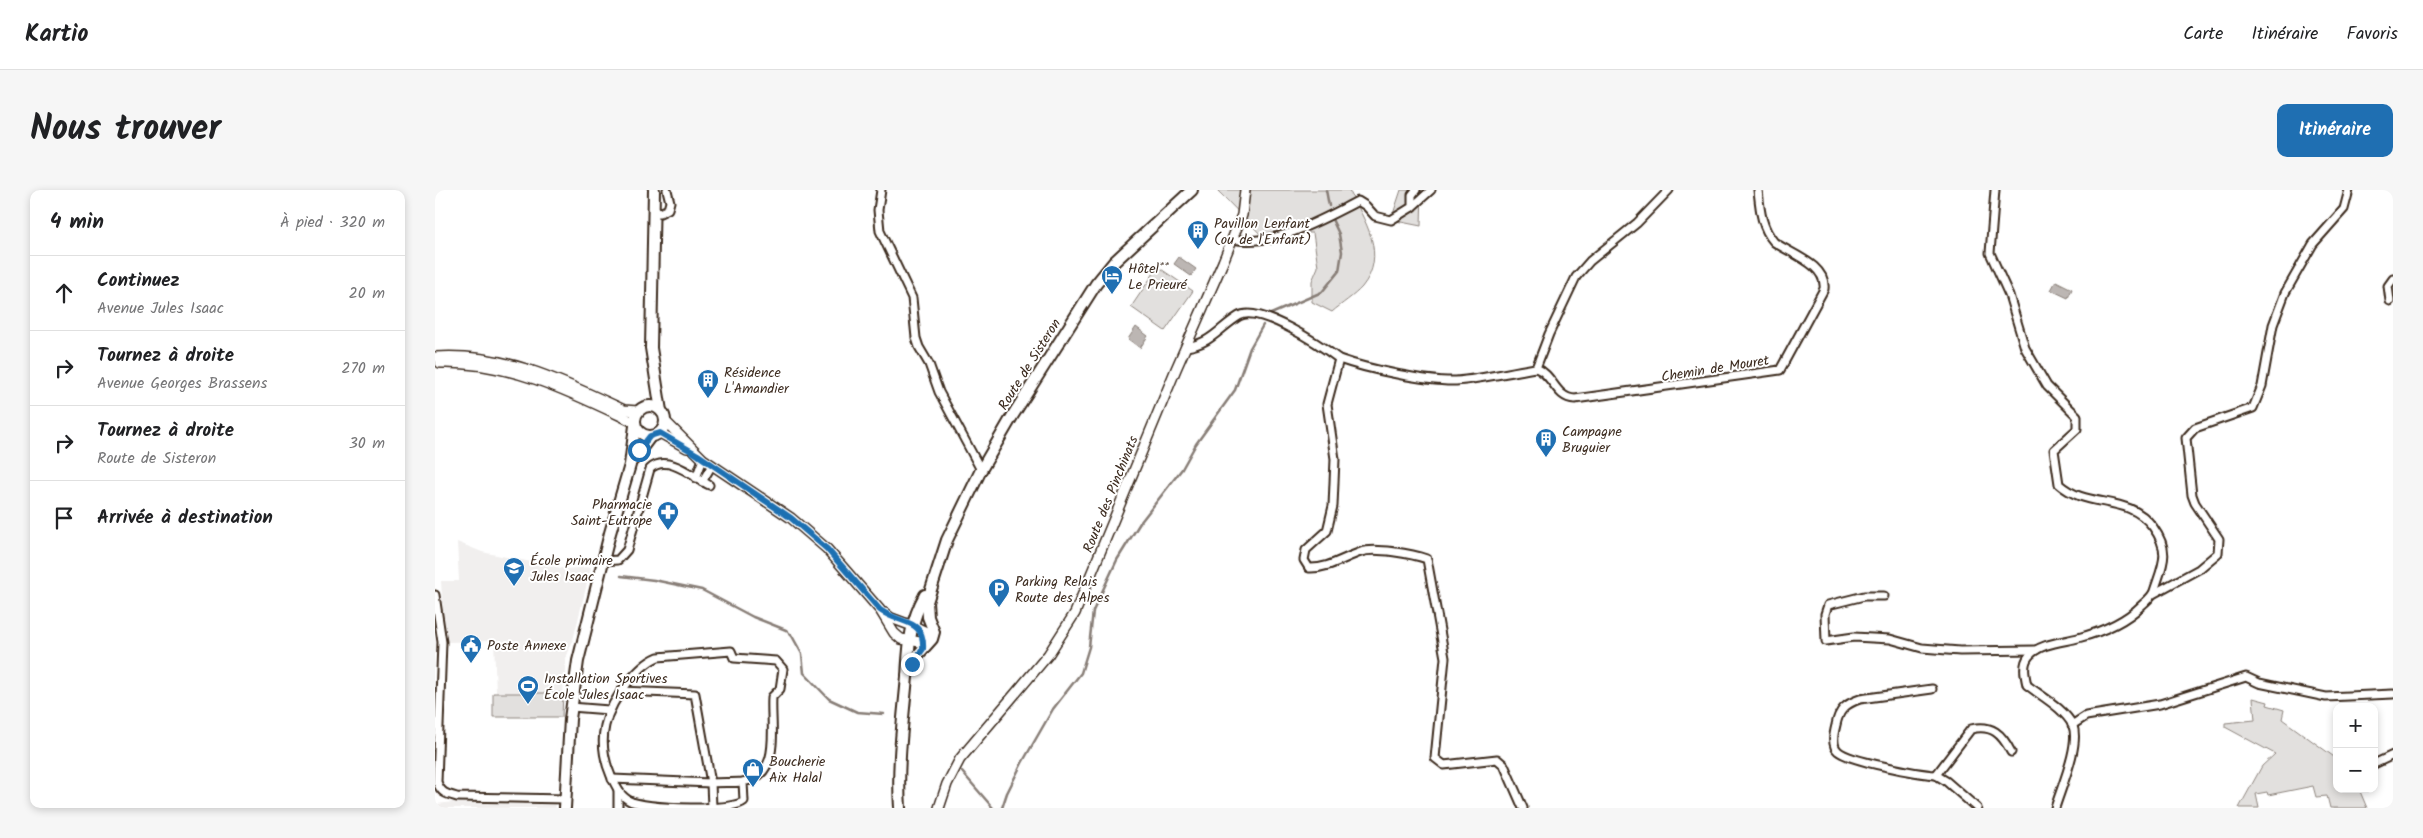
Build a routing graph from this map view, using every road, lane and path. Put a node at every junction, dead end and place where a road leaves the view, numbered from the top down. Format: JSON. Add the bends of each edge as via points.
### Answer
{"nodes":[{"id":1,"x":656,"y":190,"type":"edge"},
{"id":2,"x":667,"y":190,"type":"edge"},
{"id":3,"x":881,"y":190,"type":"edge"},
{"id":4,"x":1192,"y":190,"type":"edge"},
{"id":5,"x":1245,"y":190,"type":"edge"},
{"id":6,"x":1416,"y":190,"type":"edge"},
{"id":7,"x":1431,"y":190,"type":"edge"},
{"id":8,"x":1669,"y":190,"type":"edge"},
{"id":9,"x":1758,"y":190,"type":"edge"},
{"id":10,"x":1995,"y":190,"type":"edge"},
{"id":11,"x":2349,"y":190,"type":"edge"},
{"id":12,"x":1412,"y":207,"type":"junction"},
{"id":13,"x":657,"y":210,"type":"junction"},
{"id":14,"x":1232,"y":239,"type":"junction"},
{"id":15,"x":2393,"y":279,"type":"edge"},
{"id":16,"x":2390,"y":301,"type":"dead end"},
{"id":17,"x":1186,"y":347,"type":"junction"},
{"id":18,"x":435,"y":358,"type":"edge"},
{"id":19,"x":1339,"y":359,"type":"junction"},
{"id":20,"x":435,"y":363,"type":"edge"},
{"id":21,"x":1536,"y":368,"type":"junction"},
{"id":22,"x":654,"y":375,"type":"junction"},
{"id":23,"x":642,"y":409,"type":"junction"},
{"id":24,"x":663,"y":416,"type":"junction"},
{"id":25,"x":635,"y":424,"type":"junction"},
{"id":26,"x":655,"y":435,"type":"junction"},
{"id":27,"x":701,"y":457,"type":"junction"},
{"id":28,"x":630,"y":465,"type":"junction"},
{"id":29,"x":712,"y":465,"type":"junction"},
{"id":30,"x":981,"y":470,"type":"junction"},
{"id":31,"x":702,"y":482,"type":"junction"},
{"id":32,"x":603,"y":561,"type":"junction"},
{"id":33,"x":932,"y":583,"type":"junction"},
{"id":34,"x":2153,"y":594,"type":"junction"},
{"id":35,"x":435,"y":595,"type":"edge"},
{"id":36,"x":1883,"y":596,"type":"dead end"},
{"id":37,"x":880,"y":610,"type":"junction"},
{"id":38,"x":917,"y":611,"type":"junction"},
{"id":39,"x":900,"y":621,"type":"junction"},
{"id":40,"x":437,"y":622,"type":"edge"},
{"id":41,"x":914,"y":627,"type":"junction"},
{"id":42,"x":438,"y":632,"type":"edge"},
{"id":43,"x":905,"y":640,"type":"junction"},
{"id":44,"x":928,"y":642,"type":"junction"},
{"id":45,"x":2036,"y":650,"type":"junction"},
{"id":46,"x":907,"y":676,"type":"junction"},
{"id":47,"x":1932,"y":689,"type":"dead end"},
{"id":48,"x":621,"y":691,"type":"junction"},
{"id":49,"x":2393,"y":694,"type":"edge"},
{"id":50,"x":571,"y":707,"type":"junction"},
{"id":51,"x":609,"y":710,"type":"junction"},
{"id":52,"x":2072,"y":726,"type":"junction"},
{"id":53,"x":2011,"y":752,"type":"dead end"},
{"id":54,"x":2393,"y":755,"type":"edge"},
{"id":55,"x":2378,"y":762,"type":"edge"},
{"id":56,"x":1936,"y":775,"type":"junction"},
{"id":57,"x":613,"y":778,"type":"junction"},
{"id":58,"x":711,"y":782,"type":"junction"},
{"id":59,"x":743,"y":782,"type":"junction"},
{"id":60,"x":439,"y":789,"type":"junction"},
{"id":61,"x":618,"y":791,"type":"junction"},
{"id":62,"x":436,"y":798,"type":"edge"},
{"id":63,"x":565,"y":803,"type":"edge"},
{"id":64,"x":2056,"y":807,"type":"edge"},
{"id":65,"x":618,"y":808,"type":"edge"},
{"id":66,"x":712,"y":808,"type":"edge"},
{"id":67,"x":900,"y":808,"type":"edge"},
{"id":68,"x":939,"y":808,"type":"edge"},
{"id":69,"x":1523,"y":808,"type":"edge"},
{"id":70,"x":1977,"y":808,"type":"edge"}],
"edges":[{"from":1,"to":13,"type":"main road"},
{"from":2,"to":13,"type":"street","via":[[668,210]]},
{"from":3,"to":30,"type":"street","via":[[880,230],[912,298],[919,347]]},
{"from":4,"to":30,"type":"main road","name":"Route de Sisteron","via":[[1114,262],[1096,284]]},
{"from":5,"to":14,"type":"street","name":"Route des Pinchinats","via":[[1242,215]]},
{"from":6,"to":12,"type":"street","via":[[1412,195]]},
{"from":7,"to":12,"type":"street"},
{"from":8,"to":21,"type":"street","via":[[1576,277]]},
{"from":9,"to":21,"type":"street","name":"Chemin de Mouret","via":[[1762,223],[1769,236],[1821,272],[1825,283],[1825,289],[1780,370],[1653,390],[1567,399],[1546,372]]},
{"from":10,"to":34,"type":"street","via":[[1990,253],[2009,295],[2025,348],[2047,386],[2077,416],[2077,429],[2054,450],[2059,484],[2079,496],[2135,509],[2151,524],[2163,541],[2165,559]]},
{"from":11,"to":34,"type":"street","via":[[2344,209],[2313,244],[2285,293],[2273,324],[2262,386],[2253,408],[2195,428],[2186,438],[2192,496],[2216,532],[2218,553],[2199,569]]},
{"from":12,"to":14,"type":"street","via":[[1391,220],[1375,216],[1358,201],[1290,234],[1245,242]]},
{"from":13,"to":22,"type":"main road","via":[[651,348]]},
{"from":14,"to":17,"type":"street","name":"Route des Pinchinats"},
{"from":15,"to":16,"type":"street","via":[[2388,286]]},
{"from":17,"to":19,"type":"street","via":[[1207,341],[1237,317],[1248,313],[1297,332]]},
{"from":17,"to":68,"type":"street","name":"Route des Pinchinats","via":[[1075,613],[1048,655],[960,759]]},
{"from":18,"to":23,"type":"street","via":[[473,357],[502,362],[541,373],[625,410]]},
{"from":19,"to":21,"type":"street","via":[[1358,366],[1454,381]]},
{"from":19,"to":69,"type":"street","via":[[1327,404],[1335,459],[1333,506],[1327,531],[1306,550],[1304,560],[1309,568],[1319,569],[1363,551],[1427,559],[1445,658],[1435,758],[1444,765],[1497,759],[1504,765]]},
{"from":20,"to":25,"type":"street","via":[[470,363],[519,372]]},
{"from":22,"to":23,"type":"main road","via":[[653,390]]},
{"from":22,"to":24,"type":"main road"},
{"from":23,"to":24,"type":"main road","via":[[654,407]]},
{"from":23,"to":25,"type":"main road"},
{"from":24,"to":26,"type":"main road"},
{"from":24,"to":27,"type":"street"},
{"from":25,"to":26,"type":"main road","via":[[638,432]]},
{"from":25,"to":28,"type":"main road"},
{"from":26,"to":27,"type":"street"},
{"from":26,"to":28,"type":"main road"},
{"from":27,"to":29,"type":"street"},
{"from":27,"to":31,"type":"street"},
{"from":28,"to":32,"type":"main road"},
{"from":29,"to":31,"type":"street"},
{"from":29,"to":37,"type":"street","via":[[806,530],[827,549]]},
{"from":30,"to":33,"type":"main road","name":"Route de Sisteron","via":[[947,540]]},
{"from":31,"to":32,"type":"street","via":[[664,462],[656,463],[649,469],[627,550],[618,560]]},
{"from":32,"to":50,"type":"main road","via":[[577,661]]},
{"from":33,"to":38,"type":"main road","name":"Route de Sisteron"},
{"from":33,"to":44,"type":"main road","name":"Route de Sisteron","via":[[927,610]]},
{"from":34,"to":45,"type":"street","via":[[2118,624]]},
{"from":35,"to":40,"type":"street"},
{"from":36,"to":45,"type":"street","via":[[1865,596],[1828,605],[1826,641],[1854,636],[1890,639],[1922,648]]},
{"from":37,"to":39,"type":"street"},
{"from":37,"to":43,"type":"street","via":[[894,633]]},
{"from":38,"to":39,"type":"street"},
{"from":38,"to":41,"type":"main road","name":"Route de Sisteron"},
{"from":39,"to":41,"type":"street"},
{"from":40,"to":42,"type":"street"},
{"from":41,"to":43,"type":"main road","name":"Route de Sisteron"},
{"from":41,"to":44,"type":"street","via":[[914,640]]},
{"from":42,"to":60,"type":"street"},
{"from":43,"to":44,"type":"street"},
{"from":43,"to":46,"type":"main road","name":"Route de Sisteron"},
{"from":44,"to":46,"type":"main road","name":"Route de Sisteron","via":[[915,658]]},
{"from":45,"to":52,"type":"street","via":[[2028,656],[2024,670],[2027,685],[2062,712]]},
{"from":46,"to":67,"type":"main road","name":"Route de Sisteron","via":[[899,758]]},
{"from":47,"to":56,"type":"street","via":[[1849,702],[1839,714],[1833,737],[1834,745],[1844,754]]},
{"from":48,"to":51,"type":"street"},
{"from":48,"to":58,"type":"street","via":[[695,694]]},
{"from":48,"to":59,"type":"street","via":[[636,673],[658,657],[731,651],[733,658],[781,664],[784,676],[780,689],[772,697],[773,747],[769,762],[758,777]]},
{"from":49,"to":52,"type":"street","via":[[2325,698],[2246,677],[2160,704],[2086,716]]},
{"from":50,"to":51,"type":"street"},
{"from":50,"to":63,"type":"main road"},
{"from":51,"to":57,"type":"street","via":[[604,730],[604,751]]},
{"from":52,"to":64,"type":"street","via":[[2074,746]]},
{"from":53,"to":56,"type":"street","via":[[1997,732],[1971,729]]},
{"from":54,"to":55,"type":"street"},
{"from":56,"to":70,"type":"street"},
{"from":57,"to":58,"type":"street"},
{"from":57,"to":61,"type":"street"},
{"from":58,"to":59,"type":"street"},
{"from":58,"to":66,"type":"street"},
{"from":59,"to":66,"type":"street","via":[[744,802]]},
{"from":60,"to":62,"type":"street"},
{"from":60,"to":63,"type":"street","via":[[457,797]]},
{"from":61,"to":65,"type":"street"},
{"from":61,"to":66,"type":"street","via":[[631,802]]}]}
